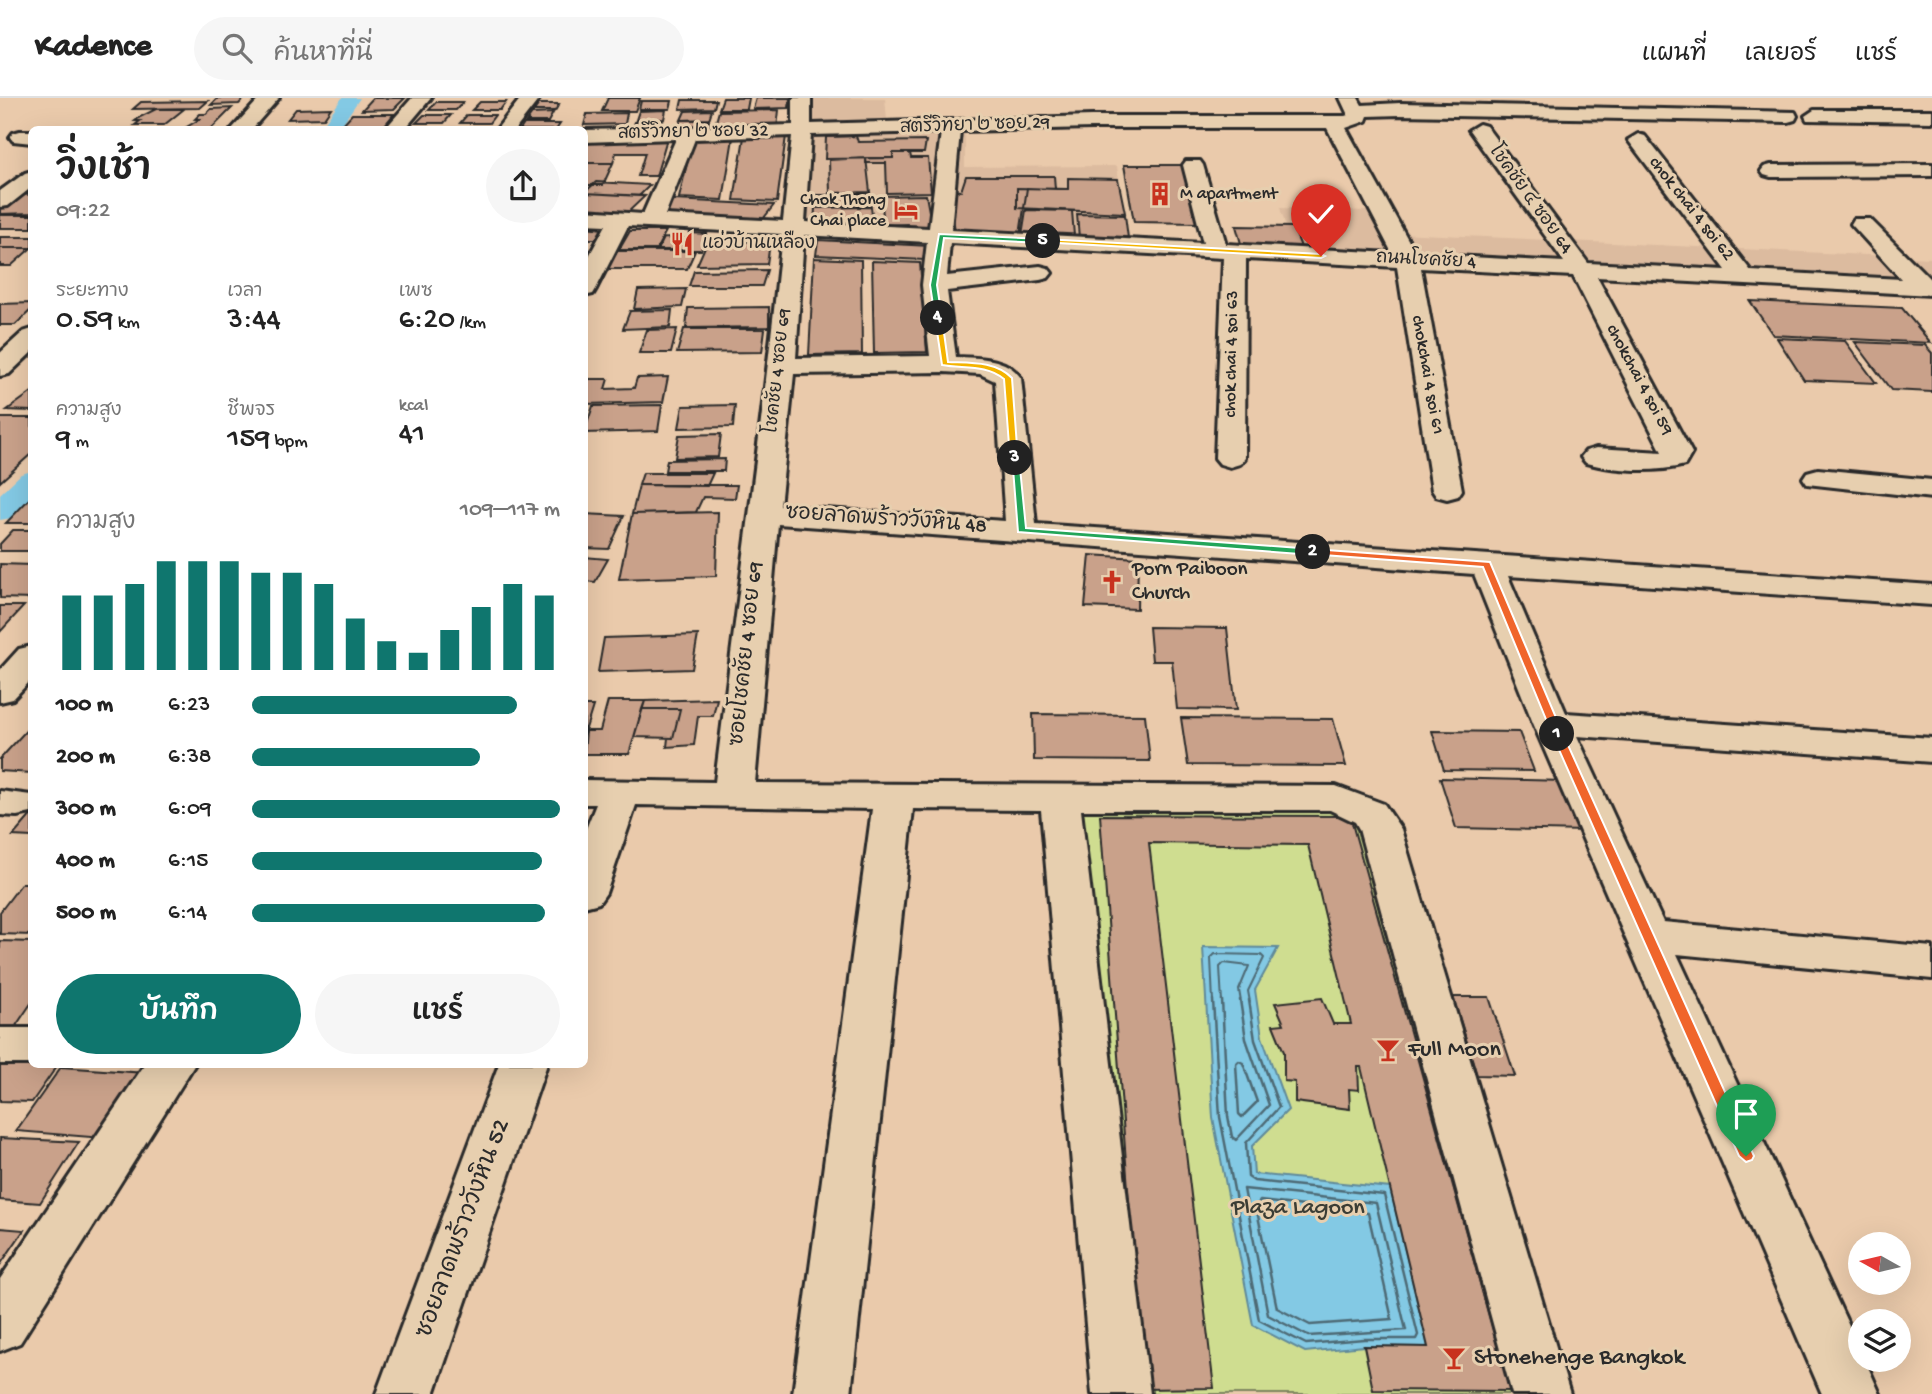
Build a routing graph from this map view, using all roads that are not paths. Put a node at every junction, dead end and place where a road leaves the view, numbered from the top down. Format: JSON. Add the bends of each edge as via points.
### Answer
{"nodes":[{"id":1,"x":270,"y":98,"type":"edge"},
{"id":2,"x":422,"y":98,"type":"edge"},
{"id":3,"x":531,"y":98,"type":"edge"},
{"id":4,"x":802,"y":98,"type":"edge"},
{"id":5,"x":1083,"y":98,"type":"edge"},
{"id":6,"x":1213,"y":98,"type":"edge"},
{"id":7,"x":999,"y":107,"type":"dead end"},
{"id":8,"x":1354,"y":109,"type":"edge"},
{"id":9,"x":1788,"y":116,"type":"dead end"},
{"id":10,"x":1814,"y":116,"type":"dead end"},
{"id":11,"x":1932,"y":116,"type":"edge"},
{"id":12,"x":1225,"y":121,"type":"junction"},
{"id":13,"x":1093,"y":122,"type":"junction"},
{"id":14,"x":1334,"y":122,"type":"junction"},
{"id":15,"x":244,"y":126,"type":"edge"},
{"id":16,"x":397,"y":126,"type":"edge"},
{"id":17,"x":508,"y":126,"type":"edge"},
{"id":18,"x":1007,"y":126,"type":"junction"},
{"id":19,"x":951,"y":128,"type":"junction"},
{"id":20,"x":1479,"y":130,"type":"dead end"},
{"id":21,"x":802,"y":131,"type":"junction"},
{"id":22,"x":688,"y":133,"type":"junction"},
{"id":23,"x":588,"y":136,"type":"edge"},
{"id":24,"x":1638,"y":140,"type":"dead end"},
{"id":25,"x":1193,"y":165,"type":"dead end"},
{"id":26,"x":1932,"y":170,"type":"edge"},
{"id":27,"x":1771,"y":171,"type":"dead end"},
{"id":28,"x":20,"y":185,"type":"edge"},
{"id":29,"x":0,"y":201,"type":"edge"},
{"id":30,"x":588,"y":217,"type":"edge"},
{"id":31,"x":620,"y":219,"type":"junction"},
{"id":32,"x":651,"y":220,"type":"junction"},
{"id":33,"x":1862,"y":224,"type":"dead end"},
{"id":34,"x":792,"y":228,"type":"junction"},
{"id":35,"x":941,"y":236,"type":"junction"},
{"id":36,"x":1077,"y":243,"type":"junction"},
{"id":37,"x":1226,"y":251,"type":"junction"},
{"id":38,"x":1408,"y":260,"type":"junction"},
{"id":39,"x":1068,"y":265,"type":"dead end"},
{"id":40,"x":1581,"y":269,"type":"junction"},
{"id":41,"x":1040,"y":273,"type":"dead end"},
{"id":42,"x":1744,"y":278,"type":"junction"},
{"id":43,"x":588,"y":281,"type":"edge"},
{"id":44,"x":934,"y":285,"type":"junction"},
{"id":45,"x":1929,"y":292,"type":"edge"},
{"id":46,"x":1783,"y":295,"type":"dead end"},
{"id":47,"x":28,"y":341,"type":"edge"},
{"id":48,"x":944,"y":364,"type":"junction"},
{"id":49,"x":782,"y":366,"type":"junction"},
{"id":50,"x":0,"y":368,"type":"edge"},
{"id":51,"x":1596,"y":457,"type":"dead end"},
{"id":52,"x":1230,"y":458,"type":"dead end"},
{"id":53,"x":1818,"y":478,"type":"dead end"},
{"id":54,"x":1932,"y":489,"type":"edge"},
{"id":55,"x":1447,"y":490,"type":"dead end"},
{"id":56,"x":763,"y":514,"type":"junction"},
{"id":57,"x":1021,"y":530,"type":"junction"},
{"id":58,"x":1487,"y":565,"type":"junction"},
{"id":59,"x":1932,"y":595,"type":"edge"},
{"id":60,"x":1552,"y":723,"type":"junction"},
{"id":61,"x":1932,"y":750,"type":"edge"},
{"id":62,"x":602,"y":792,"type":"edge"},
{"id":63,"x":734,"y":793,"type":"junction"},
{"id":64,"x":894,"y":797,"type":"junction"},
{"id":65,"x":1060,"y":798,"type":"junction"},
{"id":66,"x":588,"y":871,"type":"edge"},
{"id":67,"x":1649,"y":936,"type":"junction"},
{"id":68,"x":1932,"y":963,"type":"edge"},
{"id":69,"x":168,"y":1068,"type":"edge"},
{"id":70,"x":522,"y":1068,"type":"edge"},
{"id":71,"x":0,"y":1326,"type":"edge"},
{"id":72,"x":405,"y":1394,"type":"edge"},
{"id":73,"x":822,"y":1394,"type":"edge"},
{"id":74,"x":1121,"y":1394,"type":"edge"},
{"id":75,"x":1541,"y":1394,"type":"edge"},
{"id":76,"x":1851,"y":1394,"type":"edge"}],
"edges":[{"from":1,"to":15,"type":"street"},
{"from":2,"to":16,"type":"street"},
{"from":3,"to":17,"type":"street"},
{"from":4,"to":21,"type":"street","name":"โชคชัย 4 ซอย 69"},
{"from":5,"to":13,"type":"street"},
{"from":6,"to":12,"type":"street"},
{"from":7,"to":18,"type":"street"},
{"from":8,"to":9,"type":"street","name":"สตรีวิทยา ๒ ซอย 29"},
{"from":8,"to":14,"type":"street","name":"สตรีวิทยา ๒ ซอย 29"},
{"from":10,"to":11,"type":"street"},
{"from":12,"to":13,"type":"street","name":"สตรีวิทยา ๒ ซอย 29"},
{"from":12,"to":14,"type":"street","name":"สตรีวิทยา ๒ ซอย 29"},
{"from":13,"to":18,"type":"street","name":"สตรีวิทยา ๒ ซอย 29"},
{"from":14,"to":38,"type":"street","name":"chokchai 4 soi 61"},
{"from":18,"to":19,"type":"street","name":"สตรีวิทยา ๒ ซอย 29"},
{"from":19,"to":21,"type":"street","name":"สตรีวิทยา ๒ ซอย 29"},
{"from":19,"to":35,"type":"street"},
{"from":20,"to":40,"type":"street","name":"โชคชัย ๔ ซอย 64"},
{"from":21,"to":22,"type":"street","name":"สตรีวิทยา ๒ ซอย 32"},
{"from":21,"to":34,"type":"street","name":"โชคชัย 4 ซอย 69"},
{"from":22,"to":23,"type":"street","name":"สตรีวิทยา ๒ ซอย 32"},
{"from":22,"to":32,"type":"street"},
{"from":24,"to":42,"type":"street","name":"chok chai 4 soi 62"},
{"from":25,"to":37,"type":"street","name":"chok chai 4 soi 63"},
{"from":26,"to":27,"type":"street"},
{"from":28,"to":29,"type":"street"},
{"from":30,"to":31,"type":"street","name":"ถนนโชคชัย 4"},
{"from":31,"to":32,"type":"street","name":"ถนนโชคชัย 4"},
{"from":31,"to":43,"type":"street"},
{"from":32,"to":34,"type":"street","name":"ถนนโชคชัย 4"},
{"from":33,"to":45,"type":"street"},
{"from":34,"to":35,"type":"street","name":"ถนนโชคชัย 4"},
{"from":34,"to":49,"type":"street","name":"โชคชัย 4 ซอย 69"},
{"from":35,"to":36,"type":"street","name":"ถนนโชคชัย 4"},
{"from":35,"to":44,"type":"street"},
{"from":36,"to":37,"type":"street","name":"ถนนโชคชัย 4"},
{"from":36,"to":39,"type":"street"},
{"from":37,"to":38,"type":"street","name":"ถนนโชคชัย 4"},
{"from":37,"to":52,"type":"street","name":"chok chai 4 soi 63"},
{"from":38,"to":40,"type":"street","name":"ถนนโชคชัย 4"},
{"from":38,"to":55,"type":"street","name":"chokchai 4 soi 61"},
{"from":40,"to":42,"type":"street","name":"ถนนโชคชัย 4"},
{"from":40,"to":51,"type":"street","name":"chokchai 4 soi 59","via":[[1677,453],[1675,459],[1660,461]]},
{"from":41,"to":44,"type":"street"},
{"from":42,"to":45,"type":"street","name":"ถนนโชคชัย 4"},
{"from":44,"to":48,"type":"street"},
{"from":45,"to":46,"type":"street"},
{"from":47,"to":50,"type":"street"},
{"from":48,"to":49,"type":"street"},
{"from":48,"to":57,"type":"street","via":[[980,366],[1008,378]]},
{"from":49,"to":56,"type":"street","name":"โชคชัย 4 ซอย 69"},
{"from":53,"to":54,"type":"street"},
{"from":56,"to":57,"type":"street","name":"ซอยลาดพร้าววังหิน 48"},
{"from":56,"to":63,"type":"street","name":"ซอยโชคชัย 4 ซอย 69"},
{"from":57,"to":58,"type":"street","name":"ซอยลาดพร้าววังหิน 48"},
{"from":58,"to":59,"type":"street","name":"ซอยลาดพร้าววังหิน 48"},
{"from":58,"to":60,"type":"street"},
{"from":60,"to":61,"type":"street"},
{"from":60,"to":67,"type":"street"},
{"from":62,"to":63,"type":"street"},
{"from":62,"to":66,"type":"street"},
{"from":63,"to":64,"type":"street"},
{"from":64,"to":65,"type":"street"},
{"from":64,"to":73,"type":"street"},
{"from":65,"to":74,"type":"street"},
{"from":65,"to":75,"type":"street","via":[[1336,798],[1370,813],[1380,829]]},
{"from":67,"to":68,"type":"street"},
{"from":67,"to":76,"type":"street"},
{"from":69,"to":71,"type":"street"},
{"from":70,"to":72,"type":"street","name":"ซอยลาดพร้าววังหิน 52"}]}
